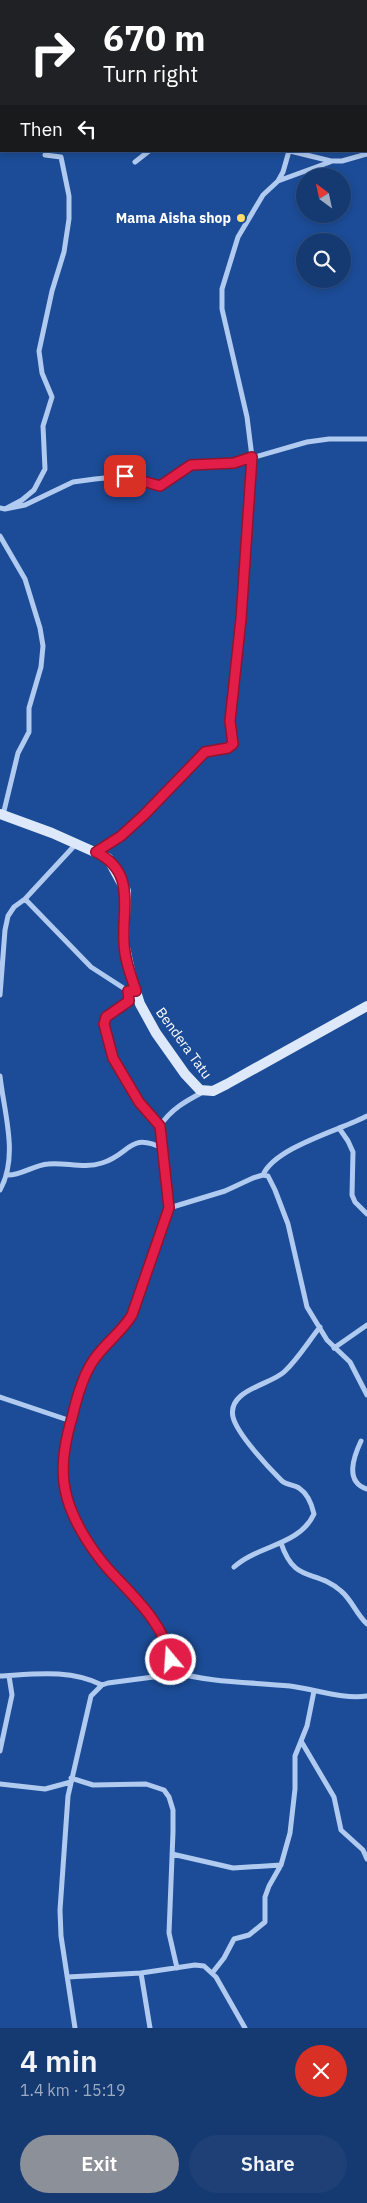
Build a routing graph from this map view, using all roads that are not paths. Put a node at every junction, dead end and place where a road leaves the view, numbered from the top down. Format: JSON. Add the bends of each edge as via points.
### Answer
{"nodes":[{"id":1,"x":147,"y":152,"type":"edge"},
{"id":2,"x":290,"y":152,"type":"edge"},
{"id":3,"x":294,"y":152,"type":"edge"},
{"id":4,"x":61,"y":154,"type":"edge"},
{"id":5,"x":367,"y":154,"type":"edge"},
{"id":6,"x":45,"y":155,"type":"dead end"},
{"id":7,"x":331,"y":161,"type":"junction"},
{"id":8,"x":135,"y":162,"type":"dead end"},
{"id":9,"x":278,"y":181,"type":"junction"},
{"id":10,"x":367,"y":439,"type":"edge"},
{"id":11,"x":252,"y":457,"type":"junction"},
{"id":12,"x":3,"y":508,"type":"edge"},
{"id":13,"x":0,"y":536,"type":"edge"},
{"id":14,"x":2,"y":814,"type":"edge"},
{"id":15,"x":76,"y":844,"type":"junction"},
{"id":16,"x":96,"y":852,"type":"junction"},
{"id":17,"x":25,"y":899,"type":"junction"},
{"id":18,"x":132,"y":991,"type":"junction"},
{"id":19,"x":0,"y":995,"type":"edge"},
{"id":20,"x":367,"y":1006,"type":"edge"},
{"id":21,"x":0,"y":1076,"type":"edge"},
{"id":22,"x":204,"y":1092,"type":"junction"},
{"id":23,"x":1,"y":1094,"type":"edge"},
{"id":24,"x":367,"y":1116,"type":"edge"},
{"id":25,"x":160,"y":1126,"type":"junction"},
{"id":26,"x":339,"y":1128,"type":"junction"},
{"id":27,"x":164,"y":1149,"type":"junction"},
{"id":28,"x":7,"y":1175,"type":"junction"},
{"id":29,"x":263,"y":1175,"type":"junction"},
{"id":30,"x":0,"y":1190,"type":"edge"},
{"id":31,"x":169,"y":1208,"type":"junction"},
{"id":32,"x":367,"y":1214,"type":"edge"},
{"id":33,"x":367,"y":1325,"type":"edge"},
{"id":34,"x":320,"y":1327,"type":"junction"},
{"id":35,"x":334,"y":1348,"type":"junction"},
{"id":36,"x":367,"y":1394,"type":"edge"},
{"id":37,"x":0,"y":1397,"type":"edge"},
{"id":38,"x":71,"y":1421,"type":"junction"},
{"id":39,"x":360,"y":1441,"type":"dead end"},
{"id":40,"x":367,"y":1489,"type":"edge"},
{"id":41,"x":281,"y":1543,"type":"junction"},
{"id":42,"x":234,"y":1567,"type":"dead end"},
{"id":43,"x":367,"y":1624,"type":"edge"},
{"id":44,"x":171,"y":1671,"type":"junction"},
{"id":45,"x":0,"y":1676,"type":"edge"},
{"id":46,"x":9,"y":1676,"type":"junction"},
{"id":47,"x":102,"y":1685,"type":"junction"},
{"id":48,"x":314,"y":1690,"type":"junction"},
{"id":49,"x":367,"y":1696,"type":"edge"},
{"id":50,"x":300,"y":1742,"type":"junction"},
{"id":51,"x":0,"y":1751,"type":"edge"},
{"id":52,"x":71,"y":1780,"type":"junction"},
{"id":53,"x":0,"y":1784,"type":"edge"},
{"id":54,"x":172,"y":1854,"type":"junction"},
{"id":55,"x":367,"y":1858,"type":"edge"},
{"id":56,"x":281,"y":1866,"type":"junction"},
{"id":57,"x":177,"y":1968,"type":"junction"},
{"id":58,"x":213,"y":1972,"type":"junction"},
{"id":59,"x":141,"y":1973,"type":"junction"},
{"id":60,"x":68,"y":1977,"type":"junction"},
{"id":61,"x":75,"y":2028,"type":"edge"},
{"id":62,"x":150,"y":2028,"type":"edge"},
{"id":63,"x":246,"y":2028,"type":"edge"}],
"edges":[{"from":1,"to":8,"type":"street"},
{"from":2,"to":9,"type":"street"},
{"from":3,"to":7,"type":"street"},
{"from":4,"to":6,"type":"street"},
{"from":4,"to":12,"type":"street","via":[[69,196],[69,219],[64,252],[38,351],[42,373],[52,397],[43,426],[45,469],[34,490],[22,500]]},
{"from":5,"to":7,"type":"street","via":[[342,162]]},
{"from":7,"to":9,"type":"street"},
{"from":9,"to":11,"type":"street","via":[[263,196],[238,237],[222,289],[222,309],[247,417]]},
{"from":10,"to":11,"type":"street","via":[[307,442]]},
{"from":11,"to":12,"type":"street","via":[[234,463],[191,465],[160,486],[125,476],[73,482],[24,505]]},
{"from":11,"to":16,"type":"street","via":[[230,721],[233,744],[205,752],[144,815],[121,836]]},
{"from":13,"to":14,"type":"street","via":[[25,578],[43,646],[41,667],[29,708],[29,732],[18,753]]},
{"from":14,"to":15,"type":"main road","name":"Bendera Tatu"},
{"from":15,"to":16,"type":"main road","name":"Bendera Tatu"},
{"from":15,"to":17,"type":"street"},
{"from":16,"to":18,"type":"main road","name":"Bendera Tatu","via":[[108,858],[126,891],[124,943]]},
{"from":17,"to":18,"type":"street","via":[[91,967]]},
{"from":17,"to":19,"type":"street","via":[[14,908],[7,921]]},
{"from":18,"to":22,"type":"main road","name":"Bendera Tatu","via":[[156,1033],[197,1088]]},
{"from":18,"to":25,"type":"street","via":[[129,1001],[106,1017],[106,1037],[113,1058],[139,1102]]},
{"from":20,"to":22,"type":"main road","name":"Bendera Tatu","via":[[227,1084]]},
{"from":21,"to":23,"type":"street"},
{"from":22,"to":25,"type":"street","via":[[180,1104]]},
{"from":23,"to":28,"type":"street","via":[[9,1142]]},
{"from":24,"to":26,"type":"street"},
{"from":25,"to":27,"type":"street"},
{"from":26,"to":29,"type":"street","via":[[279,1157]]},
{"from":26,"to":32,"type":"street","via":[[353,1152],[352,1195]]},
{"from":27,"to":28,"type":"street","via":[[148,1141],[138,1142],[102,1164],[49,1164]]},
{"from":27,"to":31,"type":"street"},
{"from":28,"to":30,"type":"street"},
{"from":29,"to":31,"type":"street","via":[[225,1191]]},
{"from":29,"to":34,"type":"street","via":[[268,1176],[276,1190],[288,1224],[308,1306]]},
{"from":31,"to":38,"type":"street","via":[[132,1315],[123,1330],[92,1362],[77,1396]]},
{"from":33,"to":35,"type":"street"},
{"from":34,"to":35,"type":"street"},
{"from":34,"to":41,"type":"street","via":[[283,1374],[245,1392],[233,1410],[237,1425],[260,1457],[281,1480],[299,1488],[312,1506],[314,1514],[310,1522]]},
{"from":35,"to":36,"type":"street","via":[[350,1362]]},
{"from":37,"to":38,"type":"street"},
{"from":38,"to":44,"type":"street","via":[[64,1445],[65,1489],[79,1527],[161,1632],[169,1649]]},
{"from":39,"to":40,"type":"street","via":[[352,1469],[359,1485]]},
{"from":41,"to":42,"type":"street","via":[[255,1552]]},
{"from":41,"to":43,"type":"street","via":[[290,1564],[343,1592],[357,1615]]},
{"from":44,"to":47,"type":"street","via":[[161,1676]]},
{"from":44,"to":48,"type":"street","via":[[188,1677]]},
{"from":45,"to":46,"type":"street"},
{"from":46,"to":47,"type":"street","via":[[72,1674]]},
{"from":46,"to":51,"type":"street","via":[[12,1695]]},
{"from":47,"to":52,"type":"street","via":[[92,1696]]},
{"from":48,"to":49,"type":"street"},
{"from":48,"to":50,"type":"street","via":[[307,1726]]},
{"from":50,"to":55,"type":"street","via":[[334,1797],[341,1830],[363,1850]]},
{"from":50,"to":56,"type":"street","via":[[295,1756],[290,1833]]},
{"from":52,"to":53,"type":"street","via":[[45,1789]]},
{"from":52,"to":54,"type":"street","via":[[93,1785],[146,1784],[164,1790],[172,1810]]},
{"from":52,"to":60,"type":"street","via":[[60,1921]]},
{"from":54,"to":56,"type":"street","via":[[233,1868]]},
{"from":54,"to":57,"type":"street","via":[[169,1933]]},
{"from":56,"to":58,"type":"street","via":[[269,1886],[263,1924],[249,1935],[234,1939]]},
{"from":57,"to":58,"type":"street","via":[[195,1965]]},
{"from":57,"to":59,"type":"street"},
{"from":58,"to":63,"type":"street"},
{"from":59,"to":60,"type":"street"},
{"from":59,"to":62,"type":"street"},
{"from":60,"to":61,"type":"street"}]}
